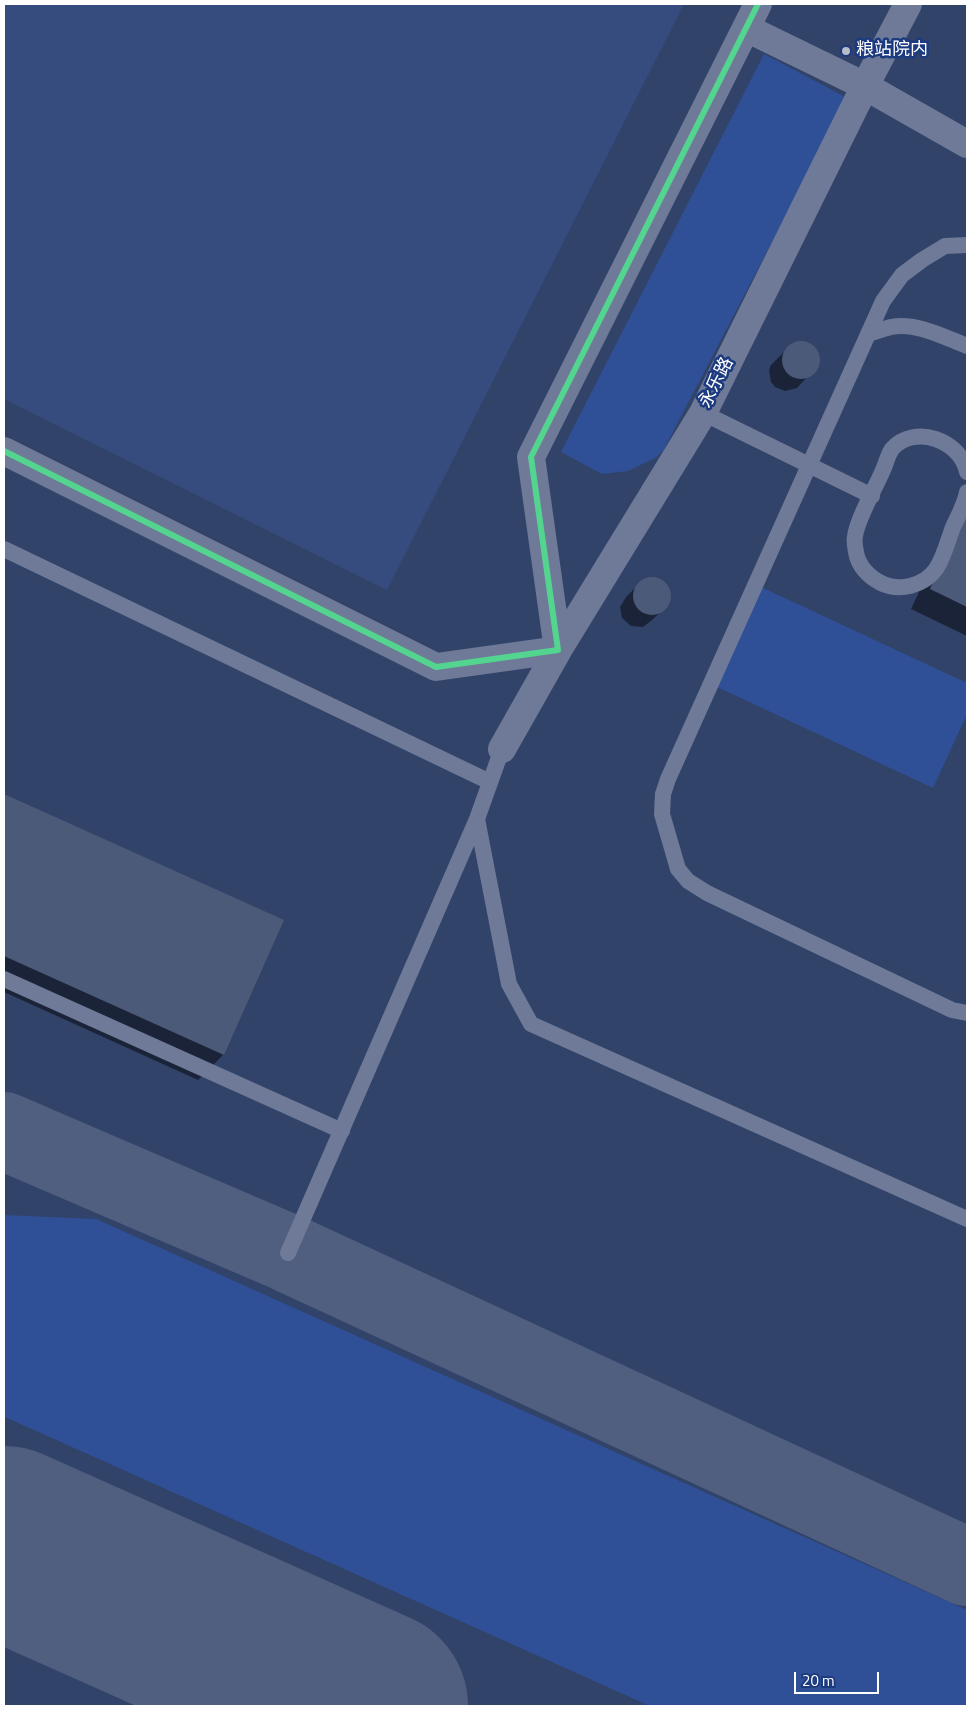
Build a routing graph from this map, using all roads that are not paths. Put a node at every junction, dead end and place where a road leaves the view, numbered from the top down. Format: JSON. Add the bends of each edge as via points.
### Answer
{"nodes":[{"id":1,"x":758,"y":4,"type":"edge"},
{"id":2,"x":908,"y":4,"type":"edge"},
{"id":3,"x":746,"y":28,"type":"junction"},
{"id":4,"x":864,"y":86,"type":"junction"},
{"id":5,"x":967,"y":144,"type":"edge"},
{"id":6,"x":967,"y":246,"type":"edge"},
{"id":7,"x":868,"y":334,"type":"junction"},
{"id":8,"x":967,"y":346,"type":"edge"},
{"id":9,"x":702,"y":413,"type":"junction"},
{"id":10,"x":4,"y":452,"type":"edge"},
{"id":11,"x":809,"y":465,"type":"junction"},
{"id":12,"x":967,"y":472,"type":"edge"},
{"id":13,"x":967,"y":492,"type":"edge"},
{"id":14,"x":872,"y":496,"type":"junction"},
{"id":15,"x":4,"y":549,"type":"edge"},
{"id":16,"x":558,"y":650,"type":"junction"},
{"id":17,"x":502,"y":749,"type":"joint"},
{"id":18,"x":490,"y":782,"type":"junction"},
{"id":19,"x":478,"y":819,"type":"junction"},
{"id":20,"x":4,"y":979,"type":"edge"},
{"id":21,"x":967,"y":1013,"type":"edge"},
{"id":22,"x":342,"y":1131,"type":"junction"},
{"id":23,"x":967,"y":1220,"type":"edge"},
{"id":24,"x":288,"y":1254,"type":"dead end"}],
"edges":[{"from":1,"to":3,"type":"street"},
{"from":2,"to":4,"type":"street","name":"永乐路"},
{"from":3,"to":4,"type":"street"},
{"from":3,"to":16,"type":"street","via":[[531,457]]},
{"from":4,"to":5,"type":"street"},
{"from":4,"to":9,"type":"street","name":"永乐路"},
{"from":6,"to":7,"type":"lane","via":[[945,246],[902,275],[883,301]]},
{"from":7,"to":8,"type":"lane","via":[[892,327],[913,327]]},
{"from":7,"to":11,"type":"lane"},
{"from":9,"to":11,"type":"lane"},
{"from":9,"to":16,"type":"street","name":"永乐路"},
{"from":10,"to":16,"type":"street","via":[[436,667]]},
{"from":11,"to":14,"type":"lane"},
{"from":11,"to":21,"type":"lane","via":[[668,779],[662,794],[662,814],[678,868],[688,881],[952,1010]]},
{"from":12,"to":14,"type":"lane","via":[[958,452],[947,443],[918,437],[892,449]]},
{"from":13,"to":14,"type":"lane","via":[[936,569],[912,586],[898,587],[871,577],[856,552],[855,537],[859,523]]},
{"from":15,"to":18,"type":"lane"},
{"from":16,"to":17,"type":"street","name":"永乐路"},
{"from":17,"to":18,"type":"lane"},
{"from":18,"to":19,"type":"lane"},
{"from":19,"to":22,"type":"lane"},
{"from":19,"to":23,"type":"lane","via":[[509,984],[531,1024]]},
{"from":20,"to":22,"type":"lane"},
{"from":22,"to":24,"type":"lane"}]}
